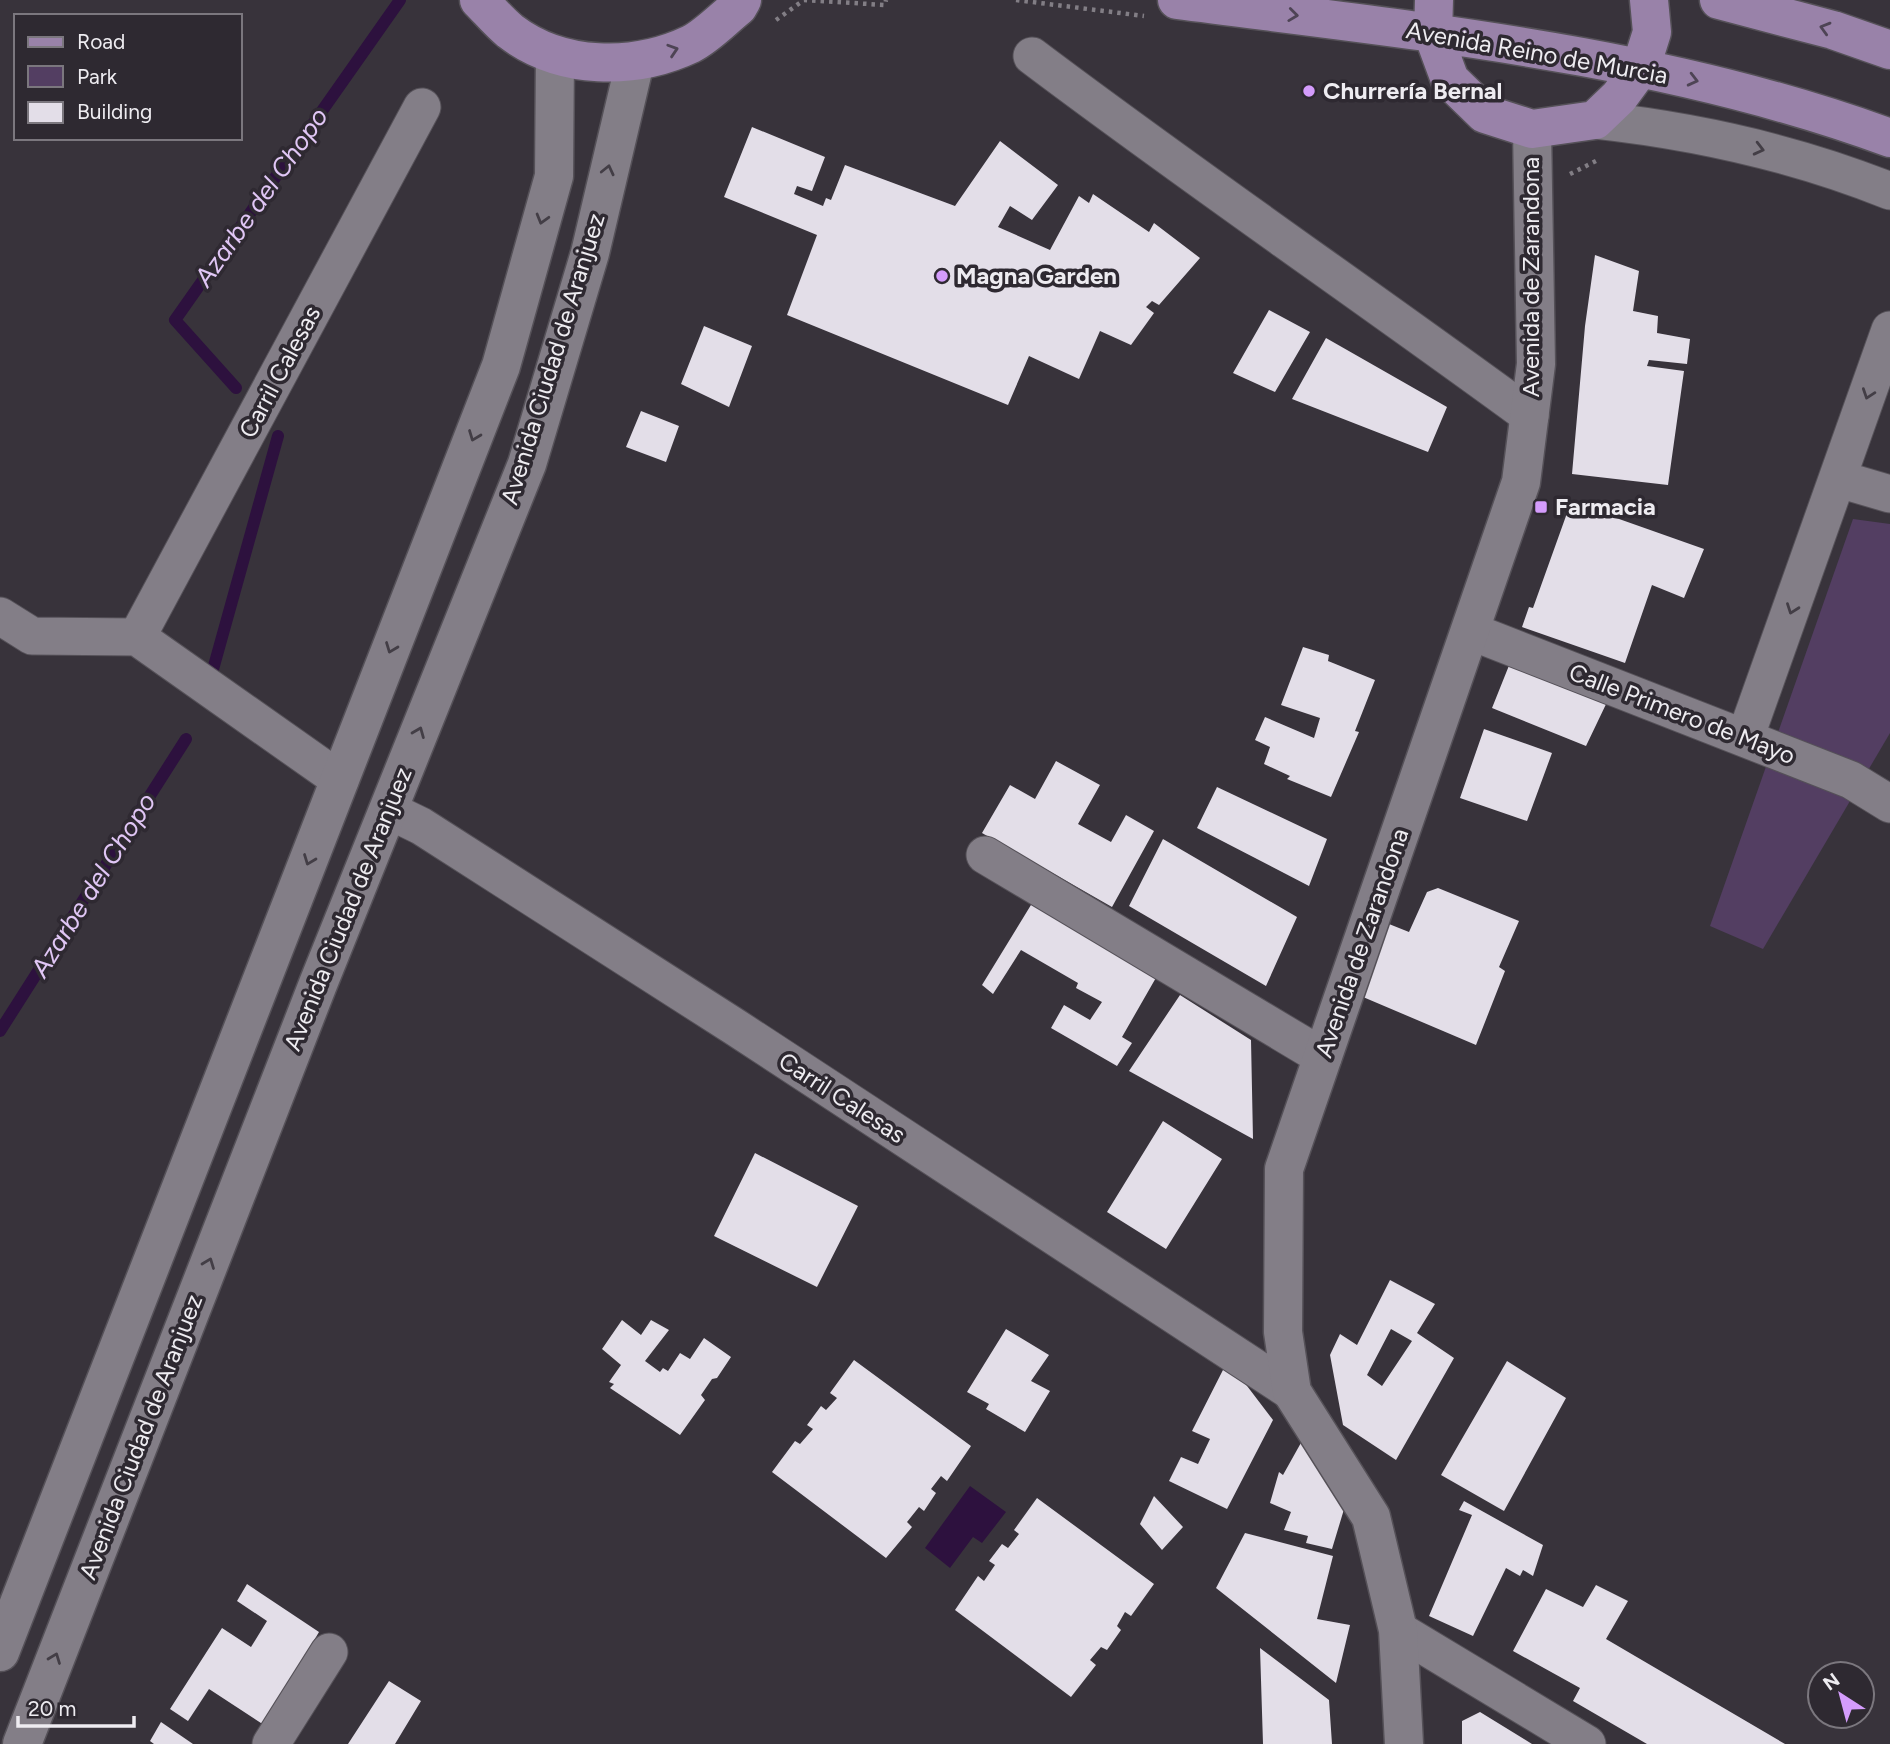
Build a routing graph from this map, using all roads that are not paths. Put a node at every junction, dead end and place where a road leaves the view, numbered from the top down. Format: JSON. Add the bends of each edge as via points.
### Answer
{"nodes":[{"id":1,"x":479,"y":0,"type":"edge"},
{"id":2,"x":742,"y":0,"type":"edge"},
{"id":3,"x":1177,"y":0,"type":"edge"},
{"id":4,"x":1649,"y":0,"type":"edge"},
{"id":5,"x":1719,"y":0,"type":"edge"},
{"id":6,"x":1434,"y":17,"type":"edge"},
{"id":7,"x":1890,"y":50,"type":"edge"},
{"id":8,"x":555,"y":55,"type":"junction"},
{"id":9,"x":1032,"y":56,"type":"dead end"},
{"id":10,"x":635,"y":62,"type":"junction"},
{"id":11,"x":1641,"y":68,"type":"junction"},
{"id":12,"x":422,"y":107,"type":"dead end"},
{"id":13,"x":1595,"y":120,"type":"junction"},
{"id":14,"x":1532,"y":129,"type":"junction"},
{"id":15,"x":1890,"y":138,"type":"edge"},
{"id":16,"x":1890,"y":191,"type":"edge"},
{"id":17,"x":1890,"y":330,"type":"edge"},
{"id":18,"x":1530,"y":416,"type":"junction"},
{"id":19,"x":1839,"y":479,"type":"junction"},
{"id":20,"x":1890,"y":494,"type":"edge"},
{"id":21,"x":0,"y":615,"type":"edge"},
{"id":22,"x":1470,"y":631,"type":"junction"},
{"id":23,"x":138,"y":637,"type":"junction"},
{"id":24,"x":1745,"y":738,"type":"junction"},
{"id":25,"x":340,"y":780,"type":"junction"},
{"id":26,"x":1890,"y":804,"type":"edge"},
{"id":27,"x":388,"y":810,"type":"junction"},
{"id":28,"x":985,"y":855,"type":"dead end"},
{"id":29,"x":1323,"y":1057,"type":"junction"},
{"id":30,"x":1292,"y":1392,"type":"junction"},
{"id":31,"x":1398,"y":1630,"type":"junction"},
{"id":32,"x":0,"y":1652,"type":"edge"},
{"id":33,"x":328,"y":1652,"type":"dead end"},
{"id":34,"x":22,"y":1744,"type":"edge"},
{"id":35,"x":271,"y":1744,"type":"edge"},
{"id":36,"x":1404,"y":1744,"type":"edge"},
{"id":37,"x":1587,"y":1744,"type":"edge"}],
"edges":[{"from":1,"to":8,"type":"main road","via":[[510,31]]},
{"from":10,"to":2,"type":"main road","one_way":true,"via":[[691,44]]},
{"from":3,"to":6,"type":"main road","name":"Avenida Reino de Murcia","one_way":true},
{"from":4,"to":11,"type":"main road","via":[[1652,32]]},
{"from":7,"to":5,"type":"main road","one_way":true},
{"from":6,"to":11,"type":"main road","name":"Avenida Reino de Murcia"},
{"from":6,"to":14,"type":"main road","via":[[1450,80],[1485,114]]},
{"from":8,"to":10,"type":"main road","via":[[595,63]]},
{"from":8,"to":25,"type":"main road","name":"Avenida Ciudad de Aranjuez","one_way":true,"via":[[554,176],[501,366]]},
{"from":9,"to":18,"type":"street"},
{"from":27,"to":10,"type":"main road","name":"Avenida Ciudad de Aranjuez","one_way":true,"via":[[527,464],[590,253]]},
{"from":11,"to":13,"type":"main road"},
{"from":11,"to":15,"type":"main road","name":"Avenida Reino de Murcia","one_way":true},
{"from":12,"to":23,"type":"street","name":"Carril Calesas"},
{"from":13,"to":14,"type":"main road"},
{"from":13,"to":16,"type":"street","one_way":true,"via":[[1718,139],[1804,161]]},
{"from":14,"to":18,"type":"main road","name":"Avenida de Zarandona","via":[[1536,364]]},
{"from":17,"to":19,"type":"street","one_way":true},
{"from":18,"to":22,"type":"main road","name":"Avenida de Zarandona","via":[[1521,482]]},
{"from":19,"to":20,"type":"street"},
{"from":19,"to":24,"type":"street","one_way":true},
{"from":21,"to":23,"type":"street","via":[[33,636]]},
{"from":22,"to":24,"type":"street","name":"Calle Primero de Mayo"},
{"from":22,"to":29,"type":"main road","name":"Avenida de Zarandona"},
{"from":23,"to":25,"type":"street"},
{"from":24,"to":26,"type":"street","name":"Calle Primero de Mayo","via":[[1851,780]]},
{"from":25,"to":32,"type":"main road","name":"Avenida Ciudad de Aranjuez","one_way":true},
{"from":27,"to":30,"type":"street","name":"Carril Calesas","via":[[421,826],[712,1012]]},
{"from":34,"to":27,"type":"main road","name":"Avenida Ciudad de Aranjuez","one_way":true},
{"from":28,"to":29,"type":"street"},
{"from":29,"to":30,"type":"main road","name":"Avenida de Zarandona","via":[[1284,1170],[1283,1332]]},
{"from":30,"to":31,"type":"main road","name":"Avenida de Zarandona","via":[[1371,1517]]},
{"from":31,"to":36,"type":"main road","name":"Avenida de Zarandona"},
{"from":31,"to":37,"type":"street"},
{"from":33,"to":35,"type":"street"}]}
